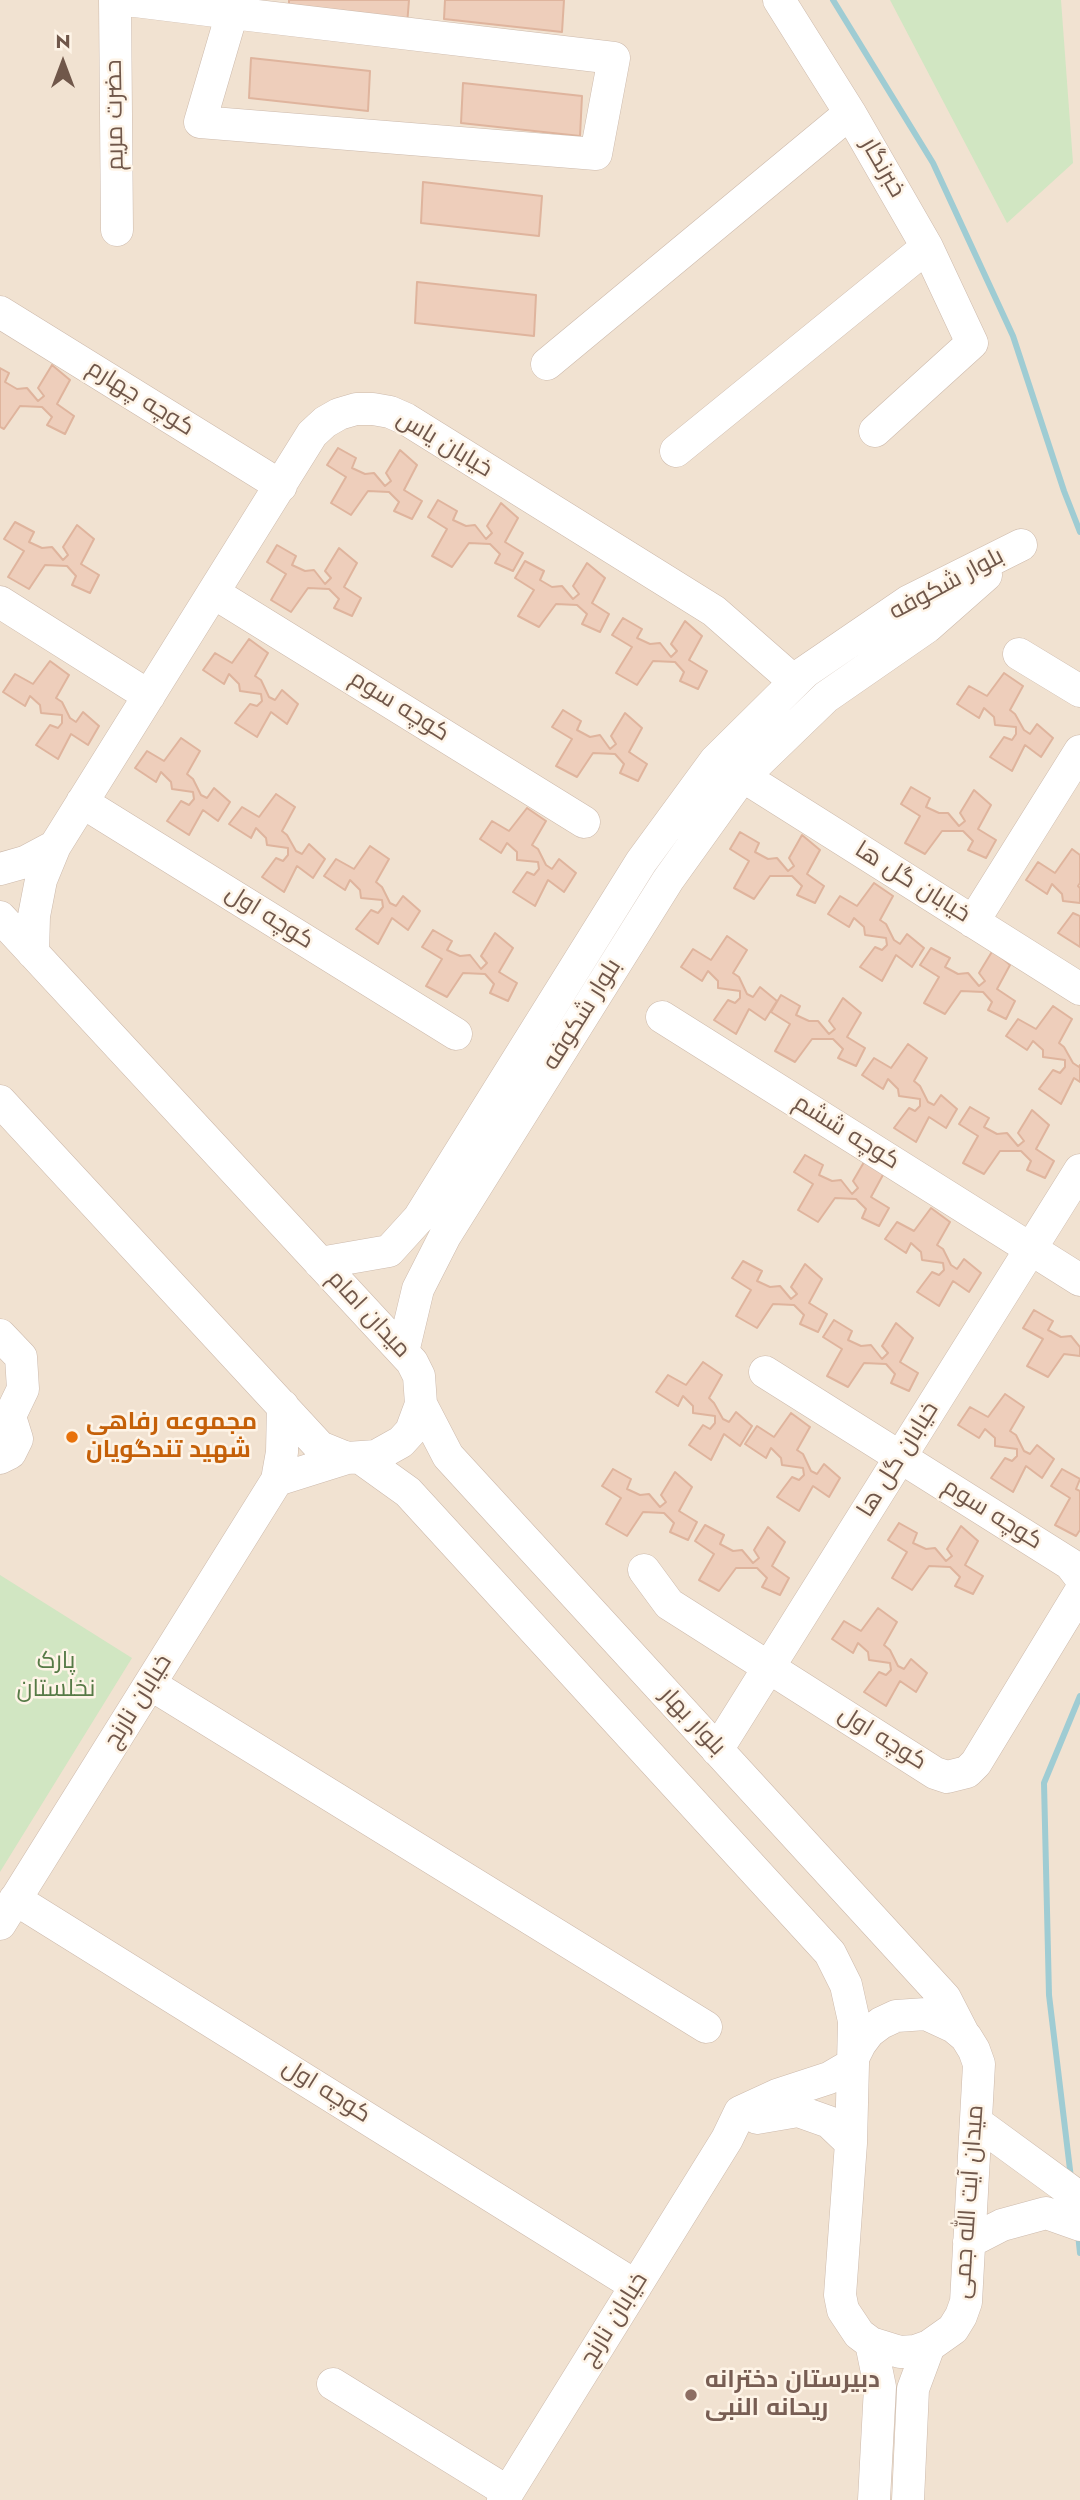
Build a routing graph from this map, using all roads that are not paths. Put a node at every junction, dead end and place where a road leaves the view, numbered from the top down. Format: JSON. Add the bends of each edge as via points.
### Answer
{"nodes":[{"id":1,"x":115,"y":0,"type":"edge"},
{"id":2,"x":127,"y":0,"type":"edge"},
{"id":3,"x":779,"y":0,"type":"edge"},
{"id":4,"x":232,"y":6,"type":"edge"},
{"id":5,"x":850,"y":113,"type":"junction"},
{"id":6,"x":117,"y":230,"type":"dead end"},
{"id":7,"x":927,"y":247,"type":"junction"},
{"id":8,"x":0,"y":312,"type":"edge"},
{"id":9,"x":547,"y":364,"type":"dead end"},
{"id":10,"x":875,"y":431,"type":"dead end"},
{"id":11,"x":676,"y":451,"type":"dead end"},
{"id":12,"x":281,"y":486,"type":"junction"},
{"id":13,"x":214,"y":593,"type":"junction"},
{"id":14,"x":0,"y":603,"type":"edge"},
{"id":15,"x":1019,"y":654,"type":"dead end"},
{"id":16,"x":795,"y":682,"type":"junction"},
{"id":17,"x":1080,"y":691,"type":"edge"},
{"id":18,"x":149,"y":696,"type":"junction"},
{"id":19,"x":1080,"y":751,"type":"edge"},
{"id":20,"x":744,"y":777,"type":"junction"},
{"id":21,"x":82,"y":803,"type":"junction"},
{"id":22,"x":584,"y":822,"type":"dead end"},
{"id":23,"x":55,"y":846,"type":"junction"},
{"id":24,"x":0,"y":869,"type":"edge"},
{"id":25,"x":0,"y":917,"type":"edge"},
{"id":26,"x":974,"y":922,"type":"junction"},
{"id":27,"x":33,"y":953,"type":"junction"},
{"id":28,"x":1080,"y":989,"type":"edge"},
{"id":29,"x":662,"y":1017,"type":"dead end"},
{"id":30,"x":456,"y":1034,"type":"dead end"},
{"id":31,"x":0,"y":1101,"type":"edge"},
{"id":32,"x":1080,"y":1170,"type":"edge"},
{"id":33,"x":1031,"y":1249,"type":"junction"},
{"id":34,"x":320,"y":1263,"type":"junction"},
{"id":35,"x":1080,"y":1280,"type":"edge"},
{"id":36,"x":0,"y":1335,"type":"edge"},
{"id":37,"x":403,"y":1352,"type":"junction"},
{"id":38,"x":765,"y":1372,"type":"dead end"},
{"id":39,"x":421,"y":1404,"type":"junction"},
{"id":40,"x":283,"y":1406,"type":"junction"},
{"id":41,"x":4,"y":1418,"type":"edge"},
{"id":42,"x":900,"y":1457,"type":"junction"},
{"id":43,"x":0,"y":1458,"type":"edge"},
{"id":44,"x":354,"y":1458,"type":"junction"},
{"id":45,"x":277,"y":1480,"type":"junction"},
{"id":46,"x":643,"y":1570,"type":"dead end"},
{"id":47,"x":1079,"y":1589,"type":"edge"},
{"id":48,"x":769,"y":1667,"type":"junction"},
{"id":49,"x":150,"y":1684,"type":"junction"},
{"id":50,"x":717,"y":1750,"type":"junction"},
{"id":51,"x":8,"y":1912,"type":"edge"},
{"id":52,"x":706,"y":2027,"type":"dead end"},
{"id":53,"x":966,"y":2037,"type":"junction"},
{"id":54,"x":853,"y":2061,"type":"junction"},
{"id":55,"x":976,"y":2122,"type":"junction"},
{"id":56,"x":727,"y":2139,"type":"junction"},
{"id":57,"x":851,"y":2143,"type":"junction"},
{"id":58,"x":1070,"y":2206,"type":"edge"},
{"id":59,"x":970,"y":2242,"type":"junction"},
{"id":60,"x":636,"y":2286,"type":"junction"},
{"id":61,"x":872,"y":2343,"type":"junction"},
{"id":62,"x":929,"y":2346,"type":"junction"},
{"id":63,"x":333,"y":2384,"type":"dead end"},
{"id":64,"x":505,"y":2496,"type":"edge"},
{"id":65,"x":874,"y":2500,"type":"edge"},
{"id":66,"x":908,"y":2500,"type":"edge"}],
"edges":[{"from":1,"to":6,"type":"street","name":"حضرت مریم"},
{"from":2,"to":4,"type":"street"},
{"from":3,"to":5,"type":"street","name":"خبرنگار"},
{"from":4,"to":4,"type":"street","via":[[614,58],[596,154],[200,122]]},
{"from":5,"to":7,"type":"street","name":"خبرنگار"},
{"from":5,"to":9,"type":"street"},
{"from":7,"to":10,"type":"street","name":"خبرنگار","via":[[972,343]]},
{"from":7,"to":11,"type":"street"},
{"from":8,"to":12,"type":"street","name":"کوچه چهارم"},
{"from":12,"to":13,"type":"street","name":"خیابان یاس"},
{"from":12,"to":16,"type":"street","name":"خیابان یاس","via":[[324,422],[356,409],[390,412],[714,611]]},
{"from":13,"to":18,"type":"street","name":"خیابان یاس"},
{"from":13,"to":22,"type":"street","name":"کوچه سوم"},
{"from":14,"to":18,"type":"street"},
{"from":15,"to":17,"type":"street"},
{"from":16,"to":20,"type":"street","name":"بلوار شکوفه","via":[[909,601],[1021,545],[927,627],[826,696]]},
{"from":16,"to":34,"type":"street","name":"بلوار شکوفه","via":[[715,761],[641,862],[419,1218],[389,1251]]},
{"from":18,"to":21,"type":"street","name":"خیابان یاس"},
{"from":19,"to":26,"type":"street"},
{"from":20,"to":26,"type":"street","name":"خیابان گل ها"},
{"from":20,"to":37,"type":"street","name":"بلوار شکوفه","via":[[668,880],[445,1236],[418,1289]]},
{"from":21,"to":23,"type":"street","name":"خیابان یاس"},
{"from":21,"to":30,"type":"street","name":"کوچه اول"},
{"from":23,"to":24,"type":"street"},
{"from":23,"to":27,"type":"street","name":"خیابان یاس","via":[[41,880]]},
{"from":25,"to":27,"type":"street","name":"میدان امام"},
{"from":26,"to":28,"type":"street","name":"خیابان گل ها"},
{"from":27,"to":34,"type":"street","name":"میدان امام"},
{"from":29,"to":33,"type":"street","name":"کوچه ششم"},
{"from":31,"to":40,"type":"street"},
{"from":32,"to":33,"type":"street","name":"خیابان گل ها"},
{"from":33,"to":35,"type":"street","name":"کوچه ششم"},
{"from":33,"to":42,"type":"street","name":"خیابان گل ها"},
{"from":34,"to":37,"type":"street","name":"میدان امام"},
{"from":36,"to":41,"type":"street","via":[[21,1357],[23,1389]]},
{"from":37,"to":39,"type":"street","name":"میدان امام","via":[[419,1376]]},
{"from":38,"to":42,"type":"street"},
{"from":39,"to":44,"type":"street","via":[[411,1431],[401,1442],[383,1453]]},
{"from":39,"to":50,"type":"street","name":"بلوار بهار","via":[[448,1456]]},
{"from":40,"to":44,"type":"street","via":[[320,1447]]},
{"from":40,"to":45,"type":"street"},
{"from":41,"to":43,"type":"street","via":[[15,1428],[16,1444]]},
{"from":42,"to":47,"type":"street","name":"کوچه سوم","via":[[1070,1564]]},
{"from":42,"to":48,"type":"street","name":"خیابان گل ها"},
{"from":44,"to":45,"type":"street"},
{"from":44,"to":54,"type":"street","via":[[408,1492],[830,1952],[846,1985],[854,2021]]},
{"from":45,"to":49,"type":"street","name":"خیابان نارنج"},
{"from":46,"to":48,"type":"street","name":"کوچه اول","via":[[669,1604]]},
{"from":47,"to":48,"type":"street","name":"کوچه اول","via":[[976,1763],[954,1777],[935,1773]]},
{"from":48,"to":50,"type":"street","name":"خیابان گل ها"},
{"from":49,"to":51,"type":"street","name":"خیابان نارنج"},
{"from":49,"to":52,"type":"street"},
{"from":50,"to":53,"type":"street","name":"بلوار بهار","via":[[945,1998]]},
{"from":51,"to":60,"type":"street","name":"کوچه اول"},
{"from":53,"to":54,"type":"street","via":[[954,2026],[926,2014],[896,2016],[869,2032]]},
{"from":53,"to":55,"type":"street","name":"میدان آیت الله جمی","via":[[979,2064]]},
{"from":54,"to":56,"type":"street","name":"خیابان نارنج","via":[[829,2078],[740,2112]]},
{"from":54,"to":57,"type":"street"},
{"from":55,"to":58,"type":"street"},
{"from":55,"to":59,"type":"street","name":"میدان آیت الله جمی"},
{"from":56,"to":57,"type":"street","via":[[758,2118],[798,2111],[829,2122]]},
{"from":56,"to":60,"type":"street","name":"خیابان نارنج"},
{"from":57,"to":61,"type":"street","via":[[840,2295],[850,2323]]},
{"from":58,"to":59,"type":"street","via":[[1002,2225]]},
{"from":59,"to":62,"type":"street","name":"میدان آیت الله جمی","via":[[961,2316],[953,2329]]},
{"from":60,"to":64,"type":"street","name":"خیابان نارنج"},
{"from":61,"to":62,"type":"street","via":[[900,2352]]},
{"from":61,"to":65,"type":"street","via":[[880,2388]]},
{"from":62,"to":66,"type":"street","via":[[913,2389]]},
{"from":63,"to":64,"type":"street"}]}
